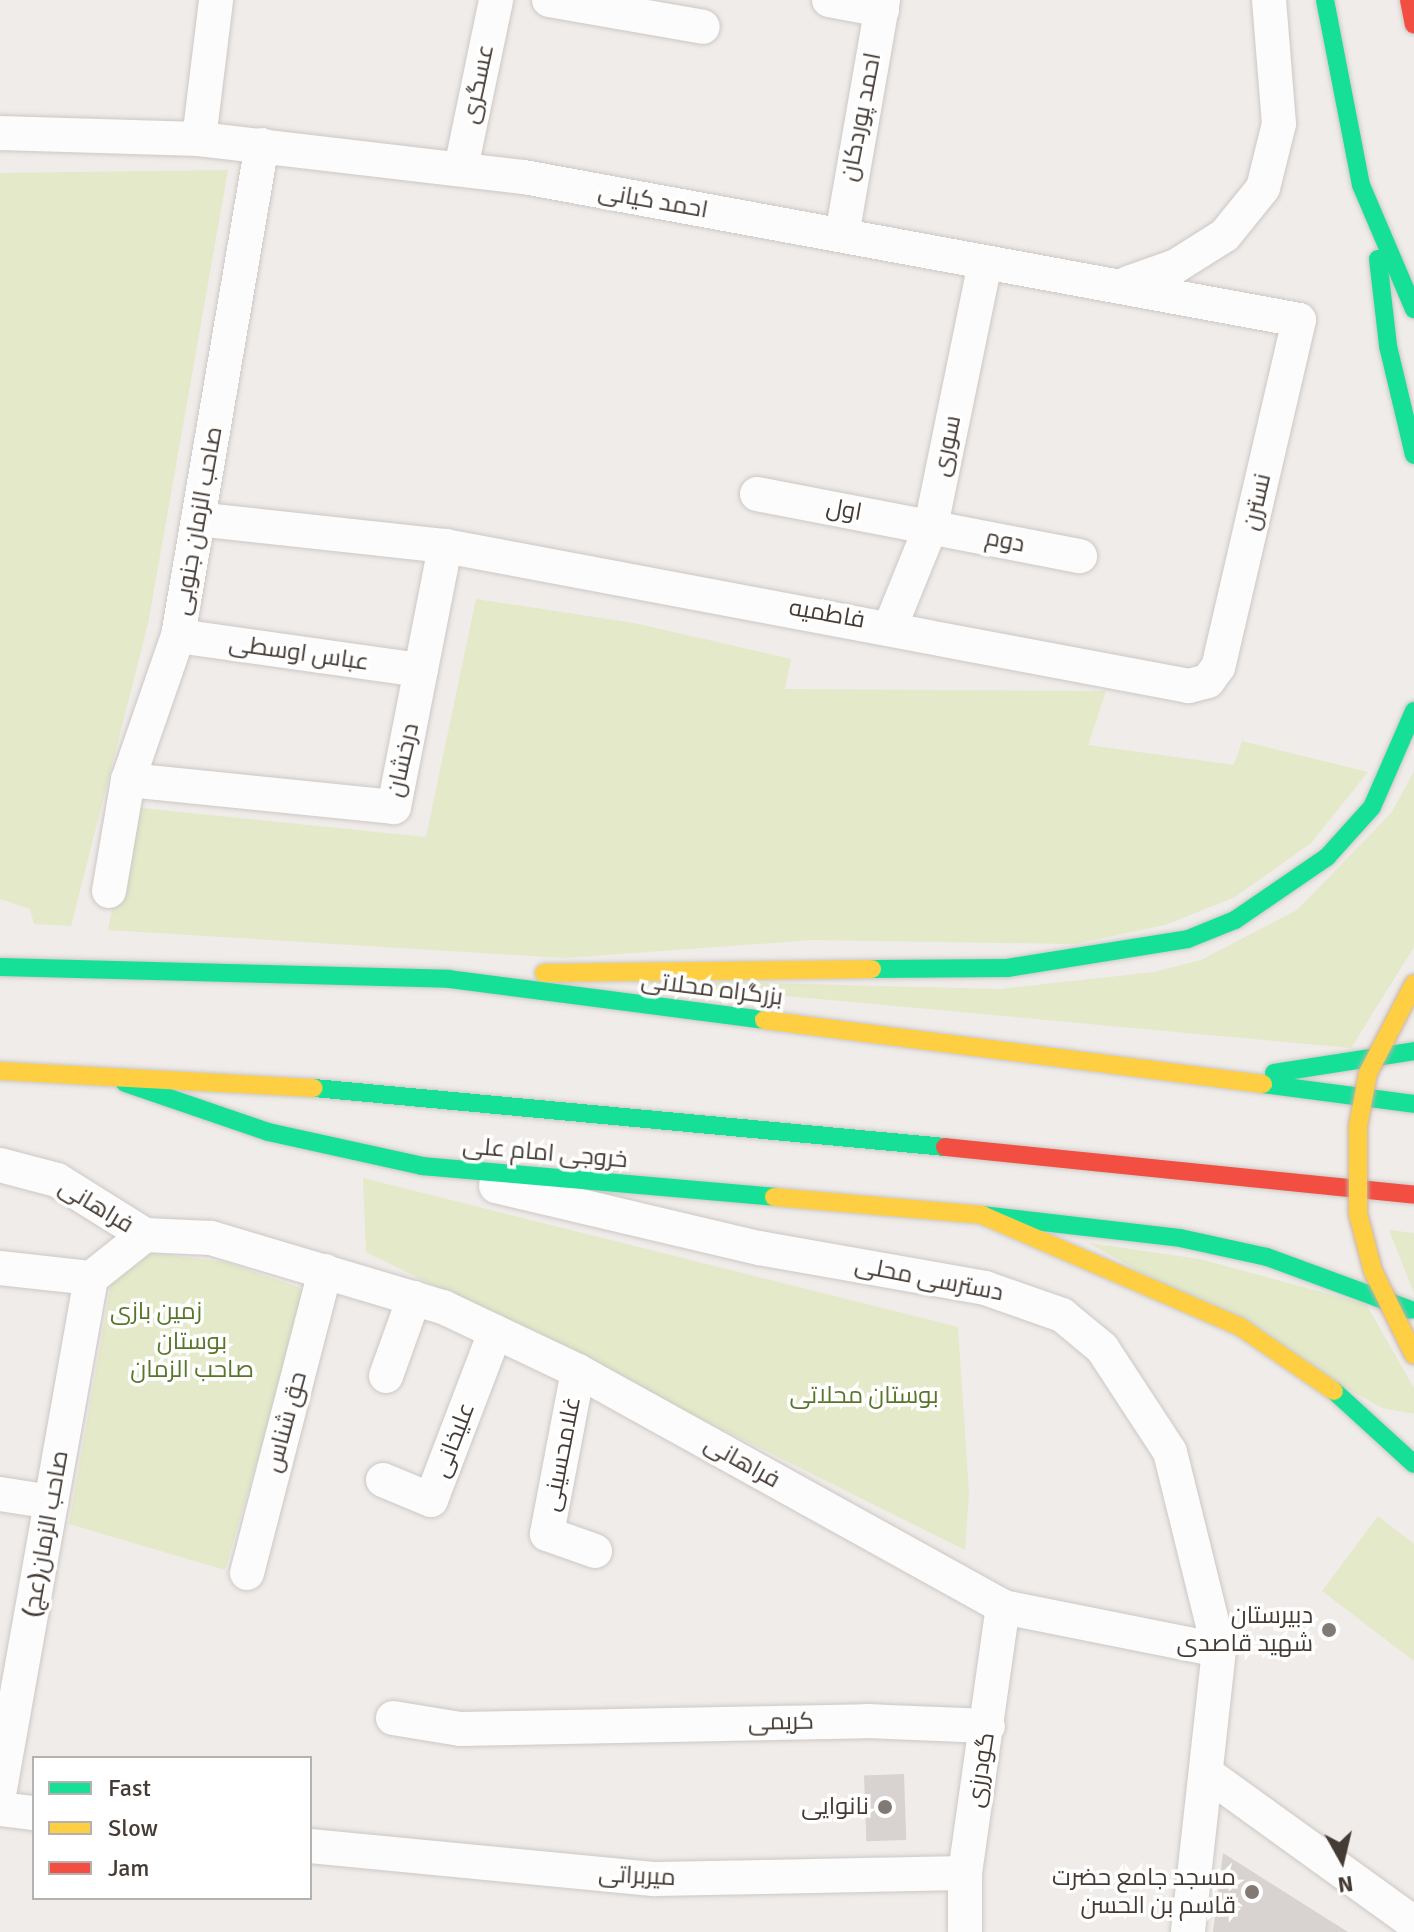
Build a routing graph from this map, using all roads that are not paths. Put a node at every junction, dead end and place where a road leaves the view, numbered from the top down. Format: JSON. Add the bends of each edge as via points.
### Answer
{"nodes":[{"id":1,"x":216,"y":0,"type":"edge"},
{"id":2,"x":496,"y":0,"type":"edge"},
{"id":3,"x":549,"y":0,"type":"edge"},
{"id":4,"x":829,"y":0,"type":"edge"},
{"id":5,"x":1269,"y":0,"type":"edge"},
{"id":6,"x":1325,"y":0,"type":"edge"},
{"id":7,"x":1409,"y":0,"type":"edge"},
{"id":8,"x":882,"y":5,"type":"edge"},
{"id":9,"x":1414,"y":25,"type":"edge"},
{"id":10,"x":703,"y":27,"type":"dead end"},
{"id":11,"x":0,"y":133,"type":"edge"},
{"id":12,"x":199,"y":139,"type":"junction"},
{"id":13,"x":262,"y":145,"type":"junction"},
{"id":14,"x":461,"y":168,"type":"junction"},
{"id":15,"x":1373,"y":221,"type":"junction"},
{"id":16,"x":842,"y":235,"type":"junction"},
{"id":17,"x":985,"y":262,"type":"junction"},
{"id":18,"x":1125,"y":284,"type":"junction"},
{"id":19,"x":1414,"y":309,"type":"edge"},
{"id":20,"x":1299,"y":320,"type":"joint"},
{"id":21,"x":1414,"y":455,"type":"edge"},
{"id":22,"x":757,"y":494,"type":"dead end"},
{"id":23,"x":198,"y":519,"type":"junction"},
{"id":24,"x":931,"y":526,"type":"junction"},
{"id":25,"x":445,"y":546,"type":"junction"},
{"id":26,"x":1080,"y":556,"type":"dead end"},
{"id":27,"x":891,"y":625,"type":"junction"},
{"id":28,"x":178,"y":636,"type":"junction"},
{"id":29,"x":421,"y":670,"type":"junction"},
{"id":30,"x":1208,"y":681,"type":"joint"},
{"id":31,"x":1414,"y":711,"type":"edge"},
{"id":32,"x":128,"y":780,"type":"junction"},
{"id":33,"x":109,"y":891,"type":"dead end"},
{"id":34,"x":0,"y":967,"type":"edge"},
{"id":35,"x":449,"y":979,"type":"junction"},
{"id":36,"x":1414,"y":984,"type":"edge"},
{"id":37,"x":1414,"y":1051,"type":"edge"},
{"id":38,"x":0,"y":1071,"type":"edge"},
{"id":39,"x":115,"y":1080,"type":"junction"},
{"id":40,"x":1230,"y":1081,"type":"junction"},
{"id":41,"x":1414,"y":1104,"type":"edge"},
{"id":42,"x":0,"y":1165,"type":"edge"},
{"id":43,"x":422,"y":1166,"type":"junction"},
{"id":44,"x":1414,"y":1195,"type":"edge"},
{"id":45,"x":982,"y":1215,"type":"junction"},
{"id":46,"x":145,"y":1235,"type":"junction"},
{"id":47,"x":0,"y":1268,"type":"edge"},
{"id":48,"x":325,"y":1271,"type":"junction"},
{"id":49,"x":91,"y":1278,"type":"junction"},
{"id":50,"x":414,"y":1298,"type":"junction"},
{"id":51,"x":1414,"y":1312,"type":"edge"},
{"id":52,"x":495,"y":1332,"type":"junction"},
{"id":53,"x":1414,"y":1355,"type":"edge"},
{"id":54,"x":578,"y":1371,"type":"junction"},
{"id":55,"x":386,"y":1376,"type":"dead end"},
{"id":56,"x":1414,"y":1464,"type":"edge"},
{"id":57,"x":383,"y":1480,"type":"dead end"},
{"id":58,"x":0,"y":1494,"type":"edge"},
{"id":59,"x":51,"y":1502,"type":"junction"},
{"id":60,"x":595,"y":1551,"type":"dead end"},
{"id":61,"x":247,"y":1573,"type":"dead end"},
{"id":62,"x":1003,"y":1607,"type":"junction"},
{"id":63,"x":1219,"y":1650,"type":"junction"},
{"id":64,"x":10,"y":1674,"type":"edge"},
{"id":65,"x":393,"y":1718,"type":"dead end"},
{"id":66,"x":988,"y":1726,"type":"junction"},
{"id":67,"x":1210,"y":1776,"type":"junction"},
{"id":68,"x":0,"y":1789,"type":"edge"},
{"id":69,"x":0,"y":1809,"type":"edge"},
{"id":70,"x":32,"y":1813,"type":"edge"},
{"id":71,"x":312,"y":1846,"type":"edge"},
{"id":72,"x":965,"y":1873,"type":"junction"},
{"id":73,"x":1414,"y":1923,"type":"edge"},
{"id":74,"x":965,"y":1932,"type":"edge"},
{"id":75,"x":1188,"y":1932,"type":"edge"}],
"edges":[{"from":1,"to":12,"type":"street"},
{"from":2,"to":14,"type":"street","name":"عسگری"},
{"from":3,"to":10,"type":"street"},
{"from":4,"to":8,"type":"street"},
{"from":5,"to":18,"type":"street","via":[[1279,124],[1263,188],[1225,235],[1176,266]]},
{"from":6,"to":15,"type":"main road"},
{"from":7,"to":9,"type":"main road"},
{"from":8,"to":16,"type":"street","name":"احمد پوردکان"},
{"from":11,"to":12,"type":"street","name":"احمد کیانی"},
{"from":12,"to":13,"type":"street","name":"احمد کیانی"},
{"from":13,"to":14,"type":"street","name":"احمد کیانی"},
{"from":13,"to":23,"type":"street","name":"صاحب الزمان جنوبی"},
{"from":14,"to":16,"type":"street","name":"احمد کیانی"},
{"from":15,"to":19,"type":"main road"},
{"from":15,"to":21,"type":"main road","via":[[1388,346]]},
{"from":16,"to":17,"type":"street","name":"احمد کیانی"},
{"from":17,"to":18,"type":"street","name":"احمد کیانی"},
{"from":17,"to":24,"type":"street","name":"سوری"},
{"from":18,"to":20,"type":"street","name":"احمد کیانی"},
{"from":20,"to":30,"type":"street","name":"نسترن","via":[[1218,667]]},
{"from":22,"to":24,"type":"street","name":"اول"},
{"from":23,"to":25,"type":"street","name":"فاطمیه"},
{"from":23,"to":28,"type":"street","name":"صاحب الزمان جنوبی"},
{"from":24,"to":26,"type":"street","name":"دوم"},
{"from":24,"to":27,"type":"street","name":"سوری"},
{"from":25,"to":27,"type":"street","name":"فاطمیه"},
{"from":25,"to":29,"type":"street","name":"درخشان"},
{"from":27,"to":30,"type":"street","name":"فاطمیه","via":[[1189,686]]},
{"from":28,"to":29,"type":"street","name":"عباس اوسطی"},
{"from":28,"to":32,"type":"street","name":"صاحب الزمان جنوبی"},
{"from":29,"to":32,"type":"street","name":"درخشان","via":[[394,807]]},
{"from":31,"to":35,"type":"main road","via":[[1372,807],[1327,857],[1235,920],[1188,939],[1007,968],[621,967]]},
{"from":32,"to":33,"type":"street","name":"صاحب الزمان جنوبی"},
{"from":34,"to":35,"type":"main road","name":"بزرگراه محلاتی"},
{"from":35,"to":40,"type":"main road","name":"بزرگراه محلاتی"},
{"from":36,"to":53,"type":"main road","bridge":true,"via":[[1368,1073],[1358,1126],[1358,1214],[1373,1271]]},
{"from":37,"to":40,"type":"main road"},
{"from":38,"to":39,"type":"main road"},
{"from":39,"to":43,"type":"main road","name":"خروجی امام علی","via":[[268,1132]]},
{"from":39,"to":44,"type":"main road","via":[[418,1093]]},
{"from":40,"to":41,"type":"main road","name":"بزرگراه محلاتی"},
{"from":42,"to":46,"type":"street","name":"فراهانی","via":[[57,1180]]},
{"from":43,"to":45,"type":"main road","name":"خروجی امام علی"},
{"from":43,"to":63,"type":"street","name":"دسترسی محلی","via":[[600,1214],[985,1288],[1062,1315],[1122,1371],[1170,1452]]},
{"from":45,"to":51,"type":"main road","via":[[1180,1238],[1267,1257]]},
{"from":45,"to":56,"type":"main road","via":[[1129,1273],[1239,1326],[1333,1390]]},
{"from":46,"to":48,"type":"street","name":"فراهانی","via":[[211,1238]]},
{"from":46,"to":49,"type":"street","name":"فراهانی"},
{"from":47,"to":49,"type":"street"},
{"from":48,"to":50,"type":"street","name":"فراهانی"},
{"from":48,"to":61,"type":"street","name":"حق شناس"},
{"from":49,"to":59,"type":"street","name":"صاحب الزمان(عج)"},
{"from":50,"to":52,"type":"street","name":"فراهانی"},
{"from":50,"to":55,"type":"street"},
{"from":52,"to":54,"type":"street","name":"فراهانی"},
{"from":52,"to":57,"type":"street","name":"علیخانی","via":[[431,1500]]},
{"from":54,"to":60,"type":"street","name":"غلامحسینی","via":[[547,1534]]},
{"from":54,"to":62,"type":"street","name":"فراهانی"},
{"from":58,"to":59,"type":"street"},
{"from":59,"to":64,"type":"street","name":"صاحب الزمان(عج)"},
{"from":62,"to":63,"type":"street","name":"فراهانی"},
{"from":62,"to":66,"type":"street","name":"گودرزی"},
{"from":63,"to":67,"type":"street"},
{"from":64,"to":68,"type":"street","name":"صاحب الزمان(عج)"},
{"from":65,"to":66,"type":"street","name":"کریمی","via":[[460,1729],[573,1724]]},
{"from":66,"to":72,"type":"street","name":"گودرزی"},
{"from":67,"to":73,"type":"street"},
{"from":67,"to":75,"type":"street"},
{"from":69,"to":70,"type":"street"},
{"from":71,"to":72,"type":"street","name":"میربراتی","via":[[655,1879]]},
{"from":72,"to":74,"type":"street","name":"گودرزی"}]}
